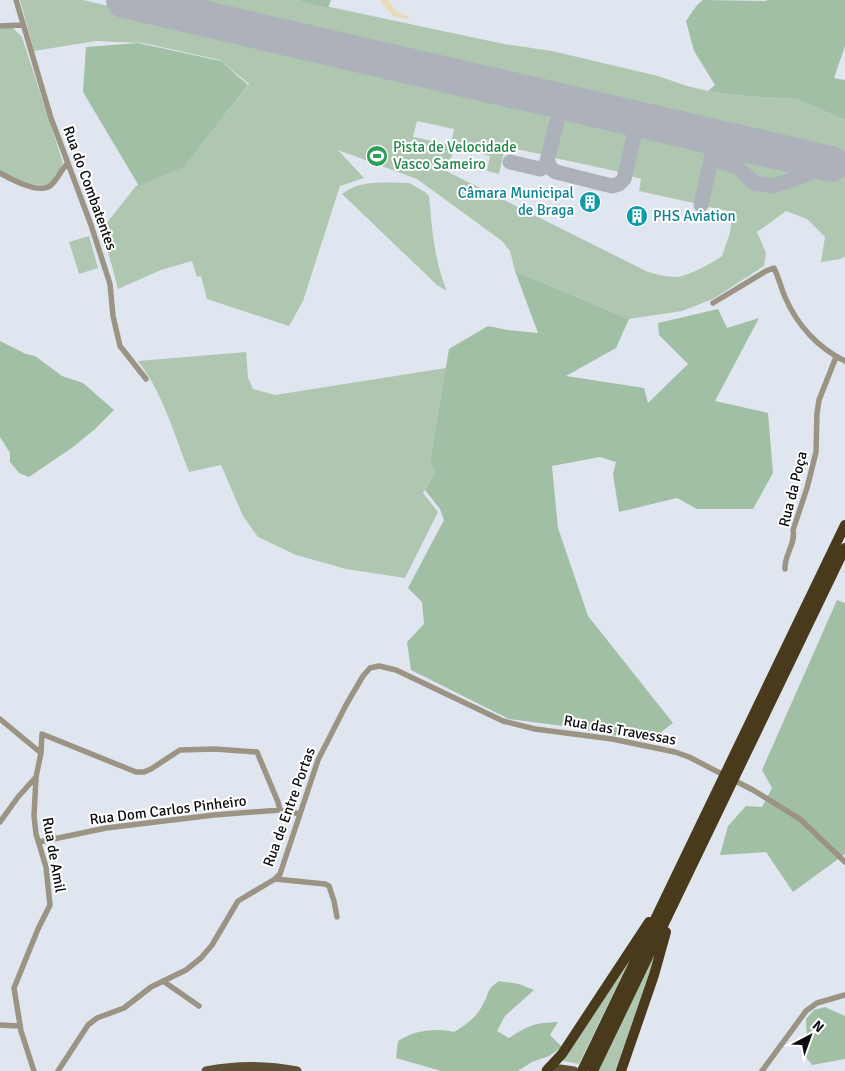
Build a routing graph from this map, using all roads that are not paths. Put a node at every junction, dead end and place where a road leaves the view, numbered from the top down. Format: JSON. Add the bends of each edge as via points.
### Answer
{"nodes":[{"id":1,"x":16,"y":0,"type":"edge"},
{"id":2,"x":23,"y":24,"type":"junction"},
{"id":3,"x":0,"y":26,"type":"edge"},
{"id":4,"x":68,"y":163,"type":"junction"},
{"id":5,"x":0,"y":173,"type":"edge"},
{"id":6,"x":713,"y":304,"type":"dead end"},
{"id":7,"x":836,"y":357,"type":"junction"},
{"id":8,"x":845,"y":361,"type":"edge"},
{"id":9,"x":146,"y":379,"type":"dead end"},
{"id":10,"x":845,"y":525,"type":"edge"},
{"id":11,"x":845,"y":548,"type":"edge"},
{"id":12,"x":785,"y":569,"type":"dead end"},
{"id":13,"x":370,"y":668,"type":"joint"},
{"id":14,"x":0,"y":719,"type":"edge"},
{"id":15,"x":41,"y":753,"type":"junction"},
{"id":16,"x":36,"y":777,"type":"junction"},
{"id":17,"x":280,"y":810,"type":"junction"},
{"id":18,"x":300,"y":814,"type":"junction"},
{"id":19,"x":0,"y":822,"type":"edge"},
{"id":20,"x":710,"y":829,"type":"junction"},
{"id":21,"x":695,"y":838,"type":"junction"},
{"id":22,"x":40,"y":842,"type":"junction"},
{"id":23,"x":845,"y":862,"type":"edge"},
{"id":24,"x":275,"y":879,"type":"junction"},
{"id":25,"x":336,"y":917,"type":"dead end"},
{"id":26,"x":163,"y":981,"type":"junction"},
{"id":27,"x":845,"y":995,"type":"edge"},
{"id":28,"x":199,"y":1006,"type":"dead end"},
{"id":29,"x":0,"y":1025,"type":"edge"},
{"id":30,"x":20,"y":1026,"type":"junction"},
{"id":31,"x":34,"y":1071,"type":"edge"},
{"id":32,"x":58,"y":1071,"type":"edge"},
{"id":33,"x":206,"y":1071,"type":"edge"},
{"id":34,"x":297,"y":1071,"type":"edge"},
{"id":35,"x":546,"y":1071,"type":"edge"},
{"id":36,"x":573,"y":1071,"type":"edge"},
{"id":37,"x":582,"y":1071,"type":"edge"},
{"id":38,"x":593,"y":1071,"type":"edge"},
{"id":39,"x":621,"y":1071,"type":"edge"},
{"id":40,"x":762,"y":1071,"type":"edge"}],
"edges":[{"from":1,"to":2,"type":"street","name":"Rua do Combatentes"},
{"from":2,"to":3,"type":"street"},
{"from":2,"to":4,"type":"street","name":"Rua do Combatentes"},
{"from":4,"to":5,"type":"street","via":[[50,186],[39,189]]},
{"from":4,"to":9,"type":"street","name":"Rua do Combatentes","via":[[110,284],[120,346]]},
{"from":6,"to":7,"type":"street","via":[[774,268],[796,319],[814,340]]},
{"from":7,"to":8,"type":"street"},
{"from":7,"to":12,"type":"street","name":"Rua da Poça","via":[[820,400],[816,452]]},
{"from":10,"to":21,"type":"highway"},
{"from":11,"to":20,"type":"highway"},
{"from":13,"to":18,"type":"street","name":"Rua de Entre Portas","via":[[346,705],[318,760]]},
{"from":13,"to":23,"type":"street","name":"Rua das Travessas","via":[[379,666],[396,670],[520,726],[621,741],[689,756],[800,819]]},
{"from":14,"to":15,"type":"street"},
{"from":15,"to":16,"type":"street","name":"Rua de Amil"},
{"from":15,"to":17,"type":"street","name":"Rua de Amil","via":[[42,734],[136,772],[144,772],[180,750],[258,752]]},
{"from":16,"to":19,"type":"street"},
{"from":16,"to":22,"type":"street","name":"Rua de Amil","via":[[34,816]]},
{"from":17,"to":18,"type":"street","name":"Rua Dom Carlos Pinheiro"},
{"from":17,"to":22,"type":"street","name":"Rua Dom Carlos Pinheiro","via":[[106,828]]},
{"from":18,"to":24,"type":"street","name":"Rua de Entre Portas","via":[[284,865]]},
{"from":20,"to":38,"type":"highway"},
{"from":20,"to":39,"type":"highway","via":[[707,845],[664,936]]},
{"from":21,"to":35,"type":"highway","via":[[686,848],[648,924],[562,1054]]},
{"from":21,"to":37,"type":"highway"},
{"from":22,"to":30,"type":"street","name":"Rua de Amil","via":[[50,905],[14,988]]},
{"from":24,"to":25,"type":"street","via":[[329,886]]},
{"from":24,"to":26,"type":"street","name":"Rua de Entre Portas","via":[[238,901],[201,958]]},
{"from":26,"to":28,"type":"street"},
{"from":26,"to":32,"type":"street","name":"Rua de Entre Portas","via":[[124,1008],[88,1025]]},
{"from":27,"to":40,"type":"street","via":[[817,1003],[806,1011]]},
{"from":29,"to":30,"type":"street"},
{"from":30,"to":31,"type":"street","name":"Rua de Amil"},
{"from":33,"to":34,"type":"main road","via":[[254,1066]]},
{"from":35,"to":36,"type":"main road"}]}
